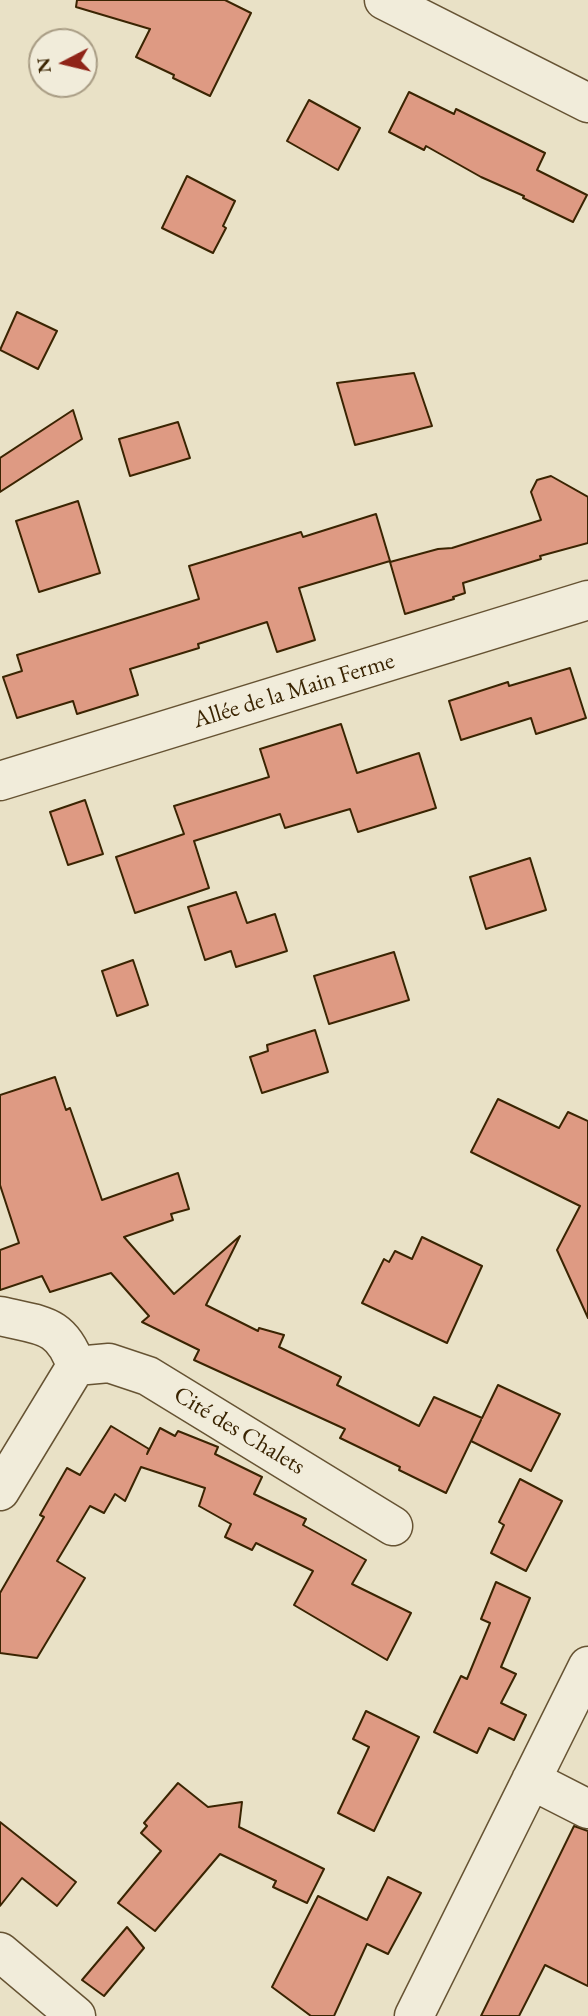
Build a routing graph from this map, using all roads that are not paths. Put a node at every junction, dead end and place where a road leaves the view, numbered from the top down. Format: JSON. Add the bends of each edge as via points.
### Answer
{"nodes":[{"id":1,"x":384,"y":0,"type":"edge"},
{"id":2,"x":588,"y":103,"type":"edge"},
{"id":3,"x":588,"y":600,"type":"edge"},
{"id":4,"x":0,"y":781,"type":"edge"},
{"id":5,"x":0,"y":1316,"type":"edge"},
{"id":6,"x":76,"y":1366,"type":"junction"},
{"id":7,"x":0,"y":1491,"type":"edge"},
{"id":8,"x":393,"y":1526,"type":"dead end"},
{"id":9,"x":588,"y":1666,"type":"edge"},
{"id":10,"x":531,"y":1780,"type":"junction"},
{"id":11,"x":588,"y":1809,"type":"edge"},
{"id":12,"x":0,"y":1952,"type":"edge"},
{"id":13,"x":76,"y":2016,"type":"edge"},
{"id":14,"x":414,"y":2016,"type":"edge"}],
"edges":[{"from":1,"to":2,"type":"street"},
{"from":3,"to":4,"type":"street","name":"Allée de la Main Ferme"},
{"from":5,"to":6,"type":"street","via":[[52,1329],[69,1347]]},
{"from":6,"to":7,"type":"street"},
{"from":6,"to":8,"type":"street","name":"Cité des Chalets","via":[[109,1363],[148,1376]]},
{"from":9,"to":10,"type":"street"},
{"from":10,"to":11,"type":"street"},
{"from":10,"to":14,"type":"street"},
{"from":12,"to":13,"type":"street"}]}
